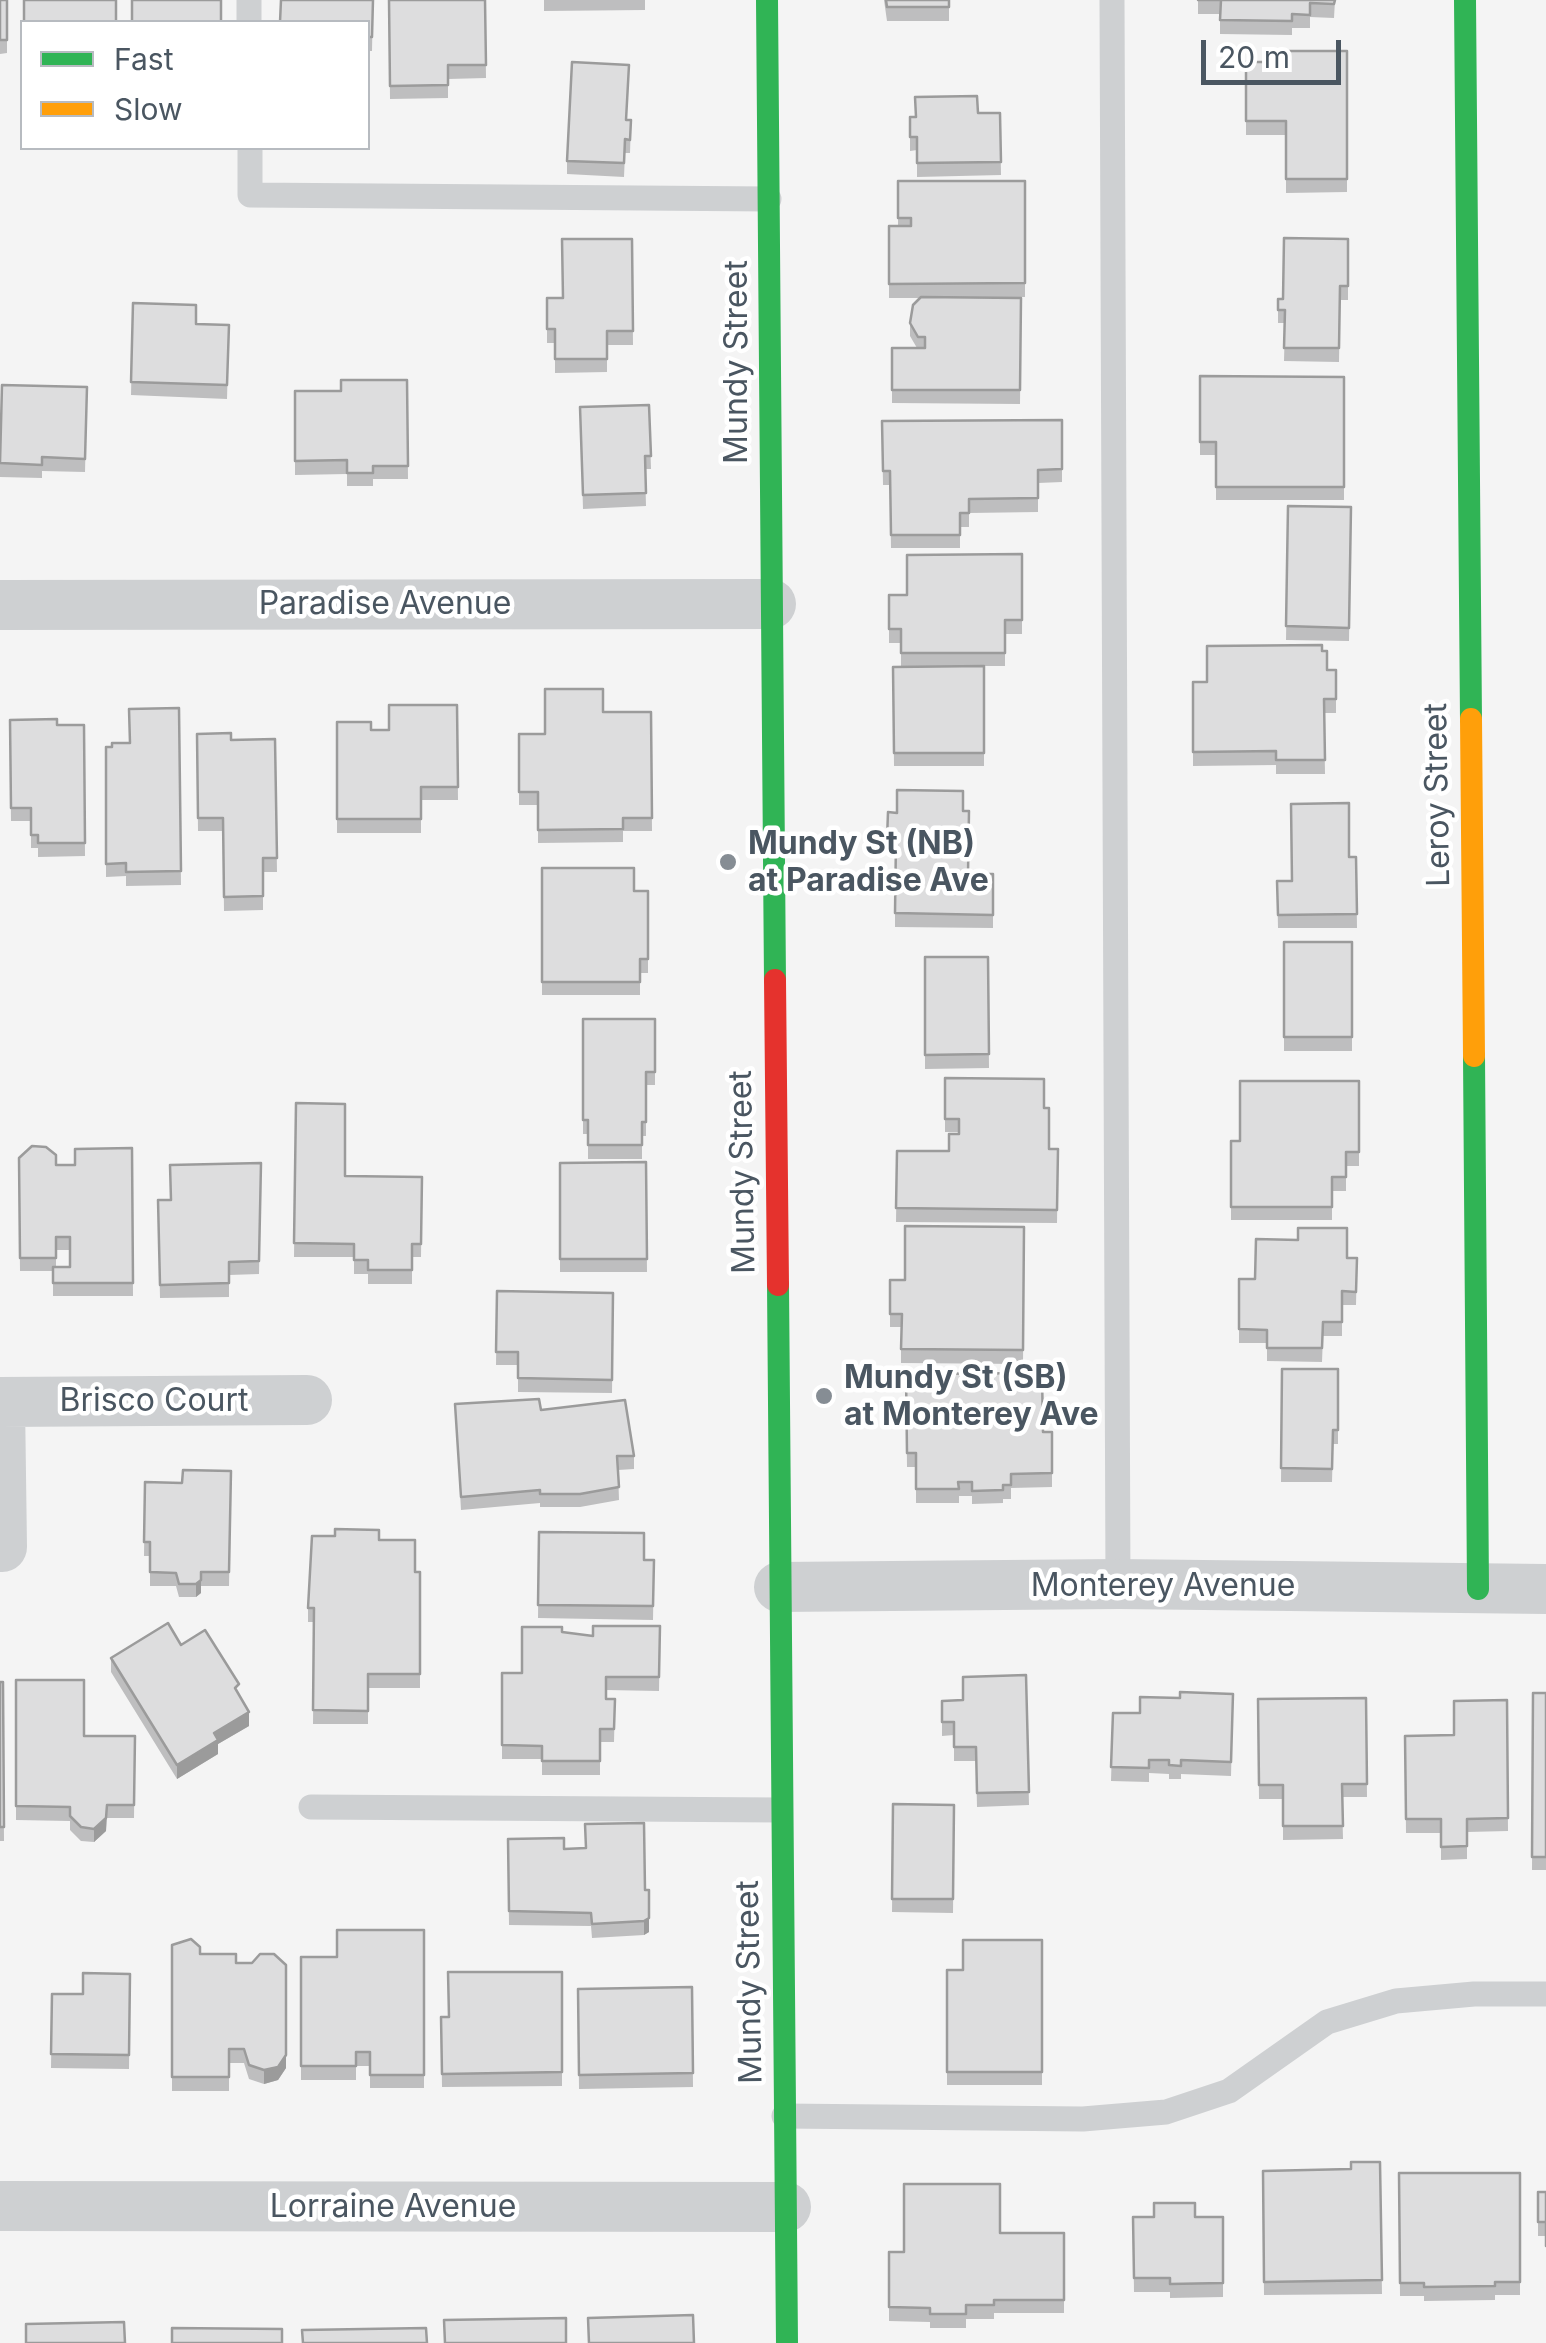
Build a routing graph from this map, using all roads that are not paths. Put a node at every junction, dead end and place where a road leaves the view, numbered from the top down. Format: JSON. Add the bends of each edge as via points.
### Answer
{"nodes":[{"id":1,"x":767,"y":0,"type":"edge"},
{"id":2,"x":1112,"y":0,"type":"edge"},
{"id":3,"x":1465,"y":0,"type":"edge"},
{"id":4,"x":250,"y":150,"type":"edge"},
{"id":5,"x":768,"y":199,"type":"junction"},
{"id":6,"x":770,"y":604,"type":"junction"},
{"id":7,"x":0,"y":605,"type":"edge"},
{"id":8,"x":307,"y":1400,"type":"dead end"},
{"id":9,"x":0,"y":1402,"type":"edge"},
{"id":10,"x":2,"y":1547,"type":"edge"},
{"id":11,"x":1118,"y":1584,"type":"junction"},
{"id":12,"x":779,"y":1587,"type":"junction"},
{"id":13,"x":1478,"y":1589,"type":"junction"},
{"id":14,"x":1546,"y":1589,"type":"edge"},
{"id":15,"x":312,"y":1807,"type":"dead end"},
{"id":16,"x":780,"y":1810,"type":"junction"},
{"id":17,"x":1546,"y":1994,"type":"edge"},
{"id":18,"x":784,"y":2116,"type":"junction"},
{"id":19,"x":0,"y":2206,"type":"edge"},
{"id":20,"x":786,"y":2207,"type":"junction"},
{"id":21,"x":786,"y":2343,"type":"edge"}],
"edges":[{"from":1,"to":5,"type":"street","name":"Mundy Street"},
{"from":2,"to":11,"type":"lane"},
{"from":3,"to":13,"type":"street","name":"Leroy Street"},
{"from":4,"to":5,"type":"lane","via":[[250,195]]},
{"from":5,"to":6,"type":"street","name":"Mundy Street"},
{"from":6,"to":7,"type":"street","name":"Paradise Avenue"},
{"from":6,"to":12,"type":"street","name":"Mundy Street"},
{"from":8,"to":9,"type":"street","name":"Brisco Court"},
{"from":9,"to":10,"type":"street"},
{"from":11,"to":12,"type":"street","name":"Monterey Avenue"},
{"from":11,"to":13,"type":"street","name":"Monterey Avenue"},
{"from":12,"to":16,"type":"street","name":"Mundy Street"},
{"from":13,"to":14,"type":"street","name":"Monterey Avenue"},
{"from":15,"to":16,"type":"lane"},
{"from":16,"to":18,"type":"street","name":"Mundy Street"},
{"from":17,"to":18,"type":"lane","via":[[1396,2000],[1327,2022],[1229,2090],[1166,2112],[1082,2118]]},
{"from":18,"to":20,"type":"street","name":"Mundy Street"},
{"from":19,"to":20,"type":"street","name":"Lorraine Avenue"},
{"from":20,"to":21,"type":"street","name":"Mundy Street"}]}
